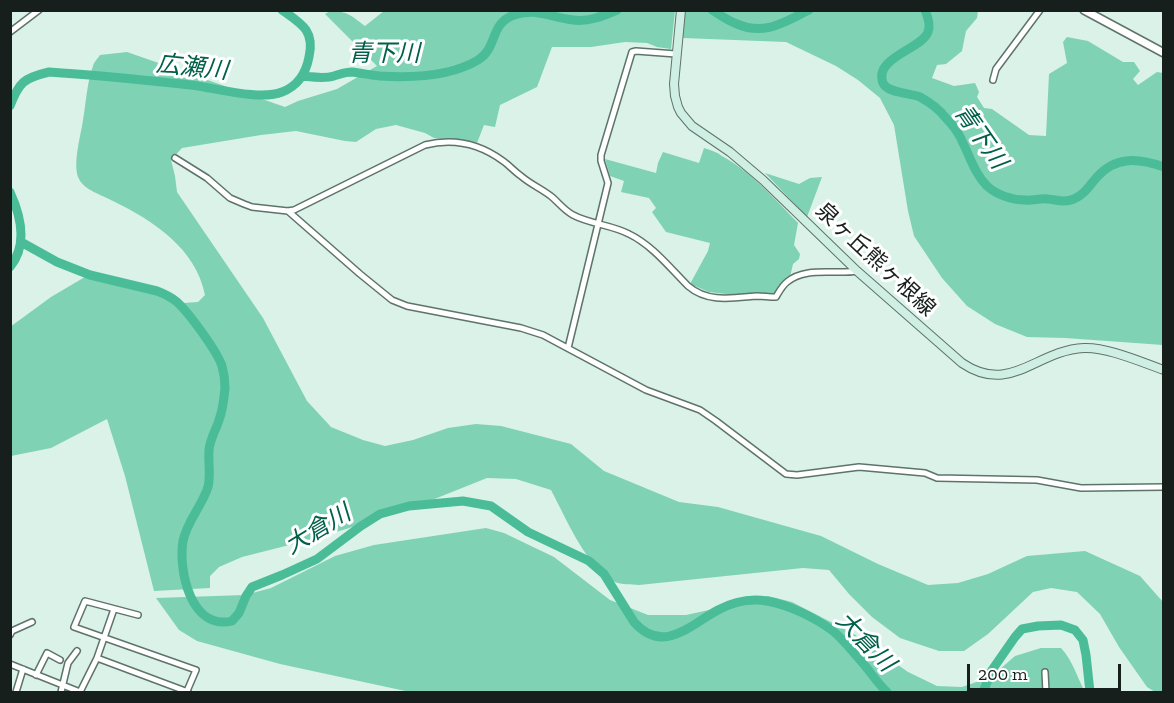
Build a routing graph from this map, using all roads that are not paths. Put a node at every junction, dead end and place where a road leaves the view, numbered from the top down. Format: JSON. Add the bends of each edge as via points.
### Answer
{"nodes":[{"id":1,"x":39,"y":10,"type":"edge"},
{"id":2,"x":681,"y":10,"type":"edge"},
{"id":3,"x":1040,"y":10,"type":"edge"},
{"id":4,"x":1084,"y":10,"type":"edge"},
{"id":5,"x":10,"y":32,"type":"edge"},
{"id":6,"x":1164,"y":53,"type":"edge"},
{"id":7,"x":676,"y":54,"type":"junction"},
{"id":8,"x":993,"y":80,"type":"dead end"},
{"id":9,"x":175,"y":158,"type":"dead end"},
{"id":10,"x":288,"y":211,"type":"junction"},
{"id":11,"x":597,"y":224,"type":"junction"},
{"id":12,"x":858,"y":271,"type":"junction"},
{"id":13,"x":568,"y":348,"type":"junction"},
{"id":14,"x":1164,"y":370,"type":"edge"},
{"id":15,"x":1164,"y":487,"type":"edge"},
{"id":16,"x":114,"y":609,"type":"junction"},
{"id":17,"x":138,"y":615,"type":"dead end"},
{"id":18,"x":32,"y":622,"type":"dead end"},
{"id":19,"x":10,"y":634,"type":"edge"},
{"id":20,"x":104,"y":638,"type":"junction"},
{"id":21,"x":77,"y":651,"type":"dead end"},
{"id":22,"x":97,"y":658,"type":"junction"},
{"id":23,"x":60,"y":660,"type":"dead end"},
{"id":24,"x":10,"y":664,"type":"edge"},
{"id":25,"x":23,"y":669,"type":"junction"},
{"id":26,"x":1045,"y":672,"type":"dead end"},
{"id":27,"x":36,"y":675,"type":"junction"},
{"id":28,"x":63,"y":685,"type":"junction"},
{"id":29,"x":80,"y":692,"type":"edge"},
{"id":30,"x":188,"y":692,"type":"edge"},
{"id":31,"x":16,"y":693,"type":"edge"},
{"id":32,"x":61,"y":693,"type":"edge"},
{"id":33,"x":1046,"y":693,"type":"edge"}],
"edges":[{"from":1,"to":5,"type":"street"},
{"from":2,"to":7,"type":"main road","name":"泉ヶ丘熊ヶ根線"},
{"from":3,"to":8,"type":"street","via":[[996,69]]},
{"from":4,"to":6,"type":"street"},
{"from":7,"to":11,"type":"street","via":[[632,51],[601,155],[608,183]]},
{"from":7,"to":12,"type":"main road","name":"泉ヶ丘熊ヶ根線","via":[[675,96],[685,119],[763,180]]},
{"from":9,"to":10,"type":"street","via":[[230,198],[252,207]]},
{"from":10,"to":11,"type":"street","via":[[414,149],[453,141],[495,155],[574,216]]},
{"from":10,"to":13,"type":"street","via":[[400,304],[521,328]]},
{"from":11,"to":12,"type":"street","via":[[641,241],[696,292],[711,297],[776,297],[794,277]]},
{"from":11,"to":13,"type":"street"},
{"from":12,"to":14,"type":"main road","name":"泉ヶ丘熊ヶ根線","via":[[962,363],[979,373],[1006,374],[1060,352],[1082,348],[1105,351]]},
{"from":13,"to":15,"type":"street","via":[[646,390],[700,410],[792,476],[859,467],[926,473],[936,478],[1036,480],[1081,488]]},
{"from":16,"to":17,"type":"street"},
{"from":16,"to":20,"type":"street"},
{"from":16,"to":20,"type":"street","via":[[85,601],[74,627]]},
{"from":18,"to":19,"type":"street"},
{"from":20,"to":22,"type":"street"},
{"from":20,"to":30,"type":"street","via":[[196,670]]},
{"from":21,"to":28,"type":"street","via":[[68,663]]},
{"from":22,"to":29,"type":"street"},
{"from":22,"to":30,"type":"street"},
{"from":23,"to":27,"type":"street","via":[[47,653]]},
{"from":24,"to":25,"type":"street"},
{"from":25,"to":27,"type":"street"},
{"from":25,"to":31,"type":"street"},
{"from":26,"to":33,"type":"street"},
{"from":27,"to":28,"type":"street"},
{"from":28,"to":29,"type":"street"},
{"from":28,"to":32,"type":"street"}]}
